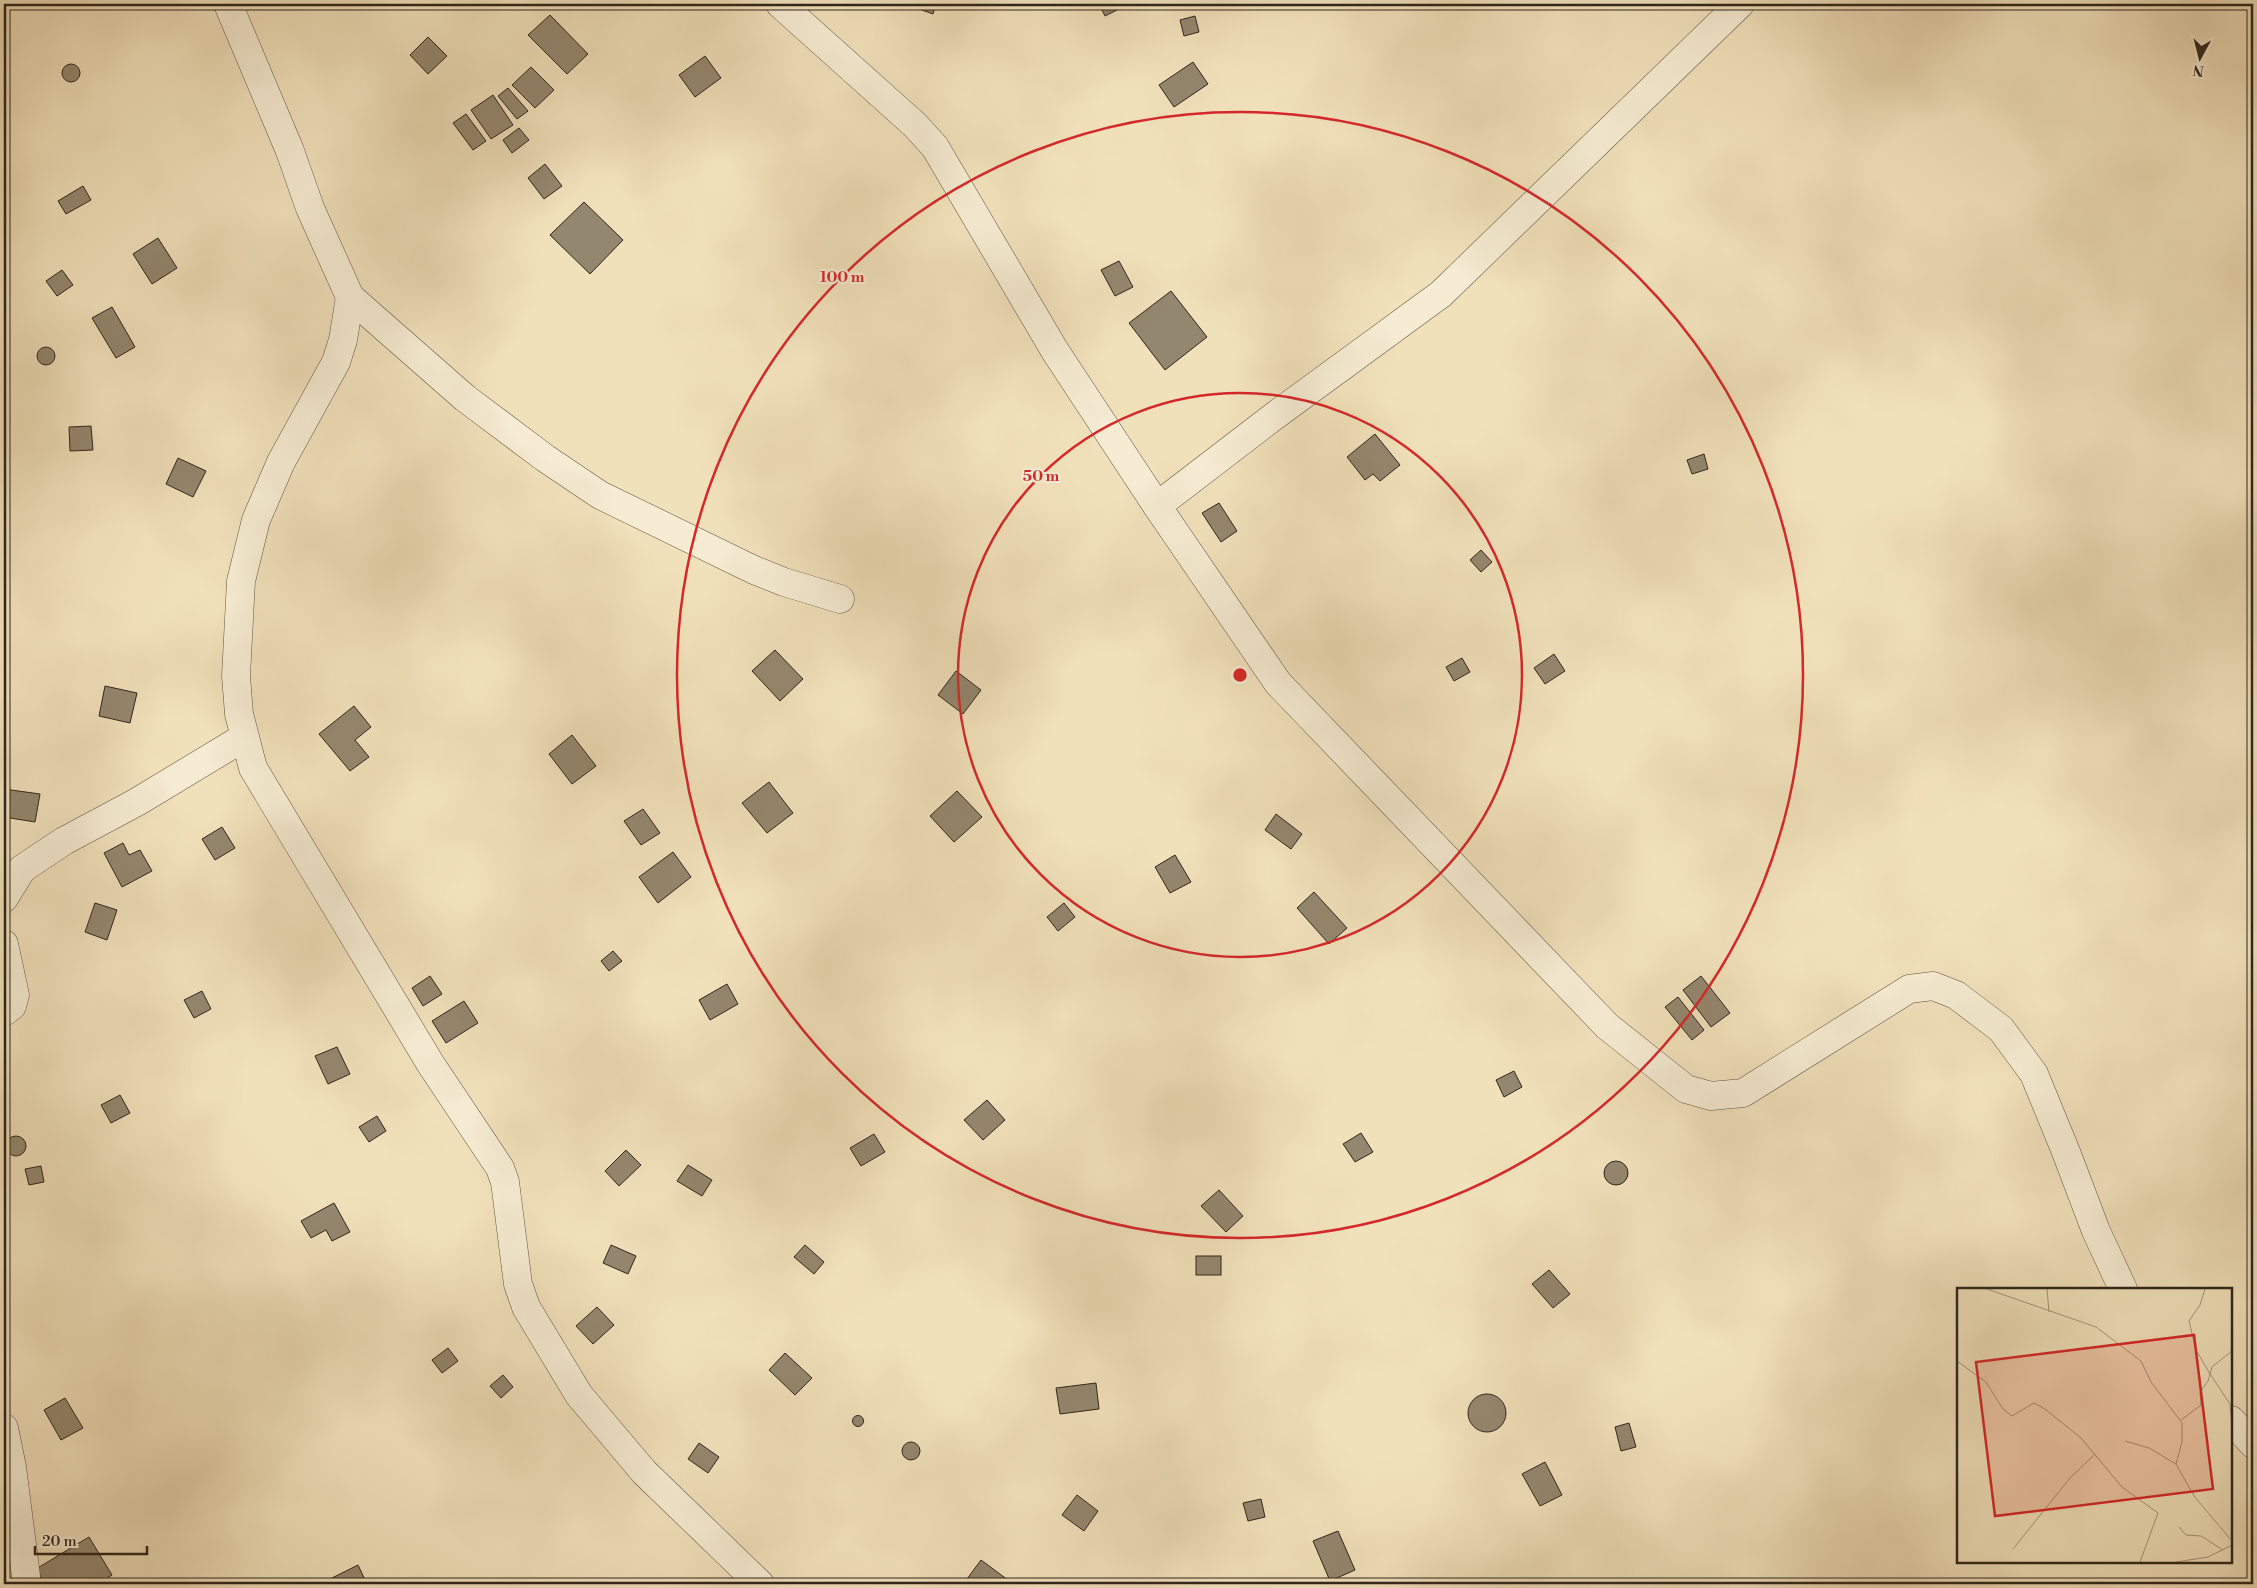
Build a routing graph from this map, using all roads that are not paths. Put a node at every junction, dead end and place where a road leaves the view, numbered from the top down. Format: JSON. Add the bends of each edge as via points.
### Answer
{"nodes":[{"id":1,"x":228,"y":4,"type":"edge"},
{"id":2,"x":780,"y":4,"type":"edge"},
{"id":3,"x":1740,"y":4,"type":"edge"},
{"id":4,"x":350,"y":297,"type":"junction"},
{"id":5,"x":1157,"y":506,"type":"junction"},
{"id":6,"x":840,"y":599,"type":"dead end"},
{"id":7,"x":244,"y":738,"type":"junction"},
{"id":8,"x":4,"y":898,"type":"edge"},
{"id":9,"x":4,"y":944,"type":"edge"},
{"id":10,"x":4,"y":1012,"type":"edge"},
{"id":11,"x":2124,"y":1288,"type":"edge"},
{"id":12,"x":2232,"y":1421,"type":"edge"},
{"id":13,"x":4,"y":1428,"type":"edge"},
{"id":14,"x":2253,"y":1444,"type":"edge"},
{"id":15,"x":27,"y":1584,"type":"edge"},
{"id":16,"x":760,"y":1584,"type":"edge"}],
"edges":[{"from":1,"to":4,"type":"street","via":[[290,151],[310,208]]},
{"from":2,"to":5,"type":"street","via":[[930,141],[1054,351]]},
{"from":3,"to":5,"type":"street","via":[[1441,294]]},
{"from":4,"to":6,"type":"street","via":[[465,398],[600,495],[754,570]]},
{"from":4,"to":7,"type":"street","via":[[336,362],[281,462],[256,520],[241,581],[236,676],[238,714]]},
{"from":5,"to":11,"type":"street","via":[[1278,683],[1606,1026],[1686,1089],[1711,1096],[1743,1093],[1909,989],[1933,986],[1956,995],[2001,1029],[2034,1074],[2096,1231]]},
{"from":7,"to":8,"type":"street","via":[[64,841],[22,869]]},
{"from":7,"to":16,"type":"street","via":[[253,768],[430,1062],[500,1168],[505,1182],[518,1284],[526,1307],[579,1395],[644,1472]]},
{"from":9,"to":10,"type":"street","via":[[15,995],[12,1006]]},
{"from":12,"to":14,"type":"street"},
{"from":13,"to":15,"type":"street"}]}
